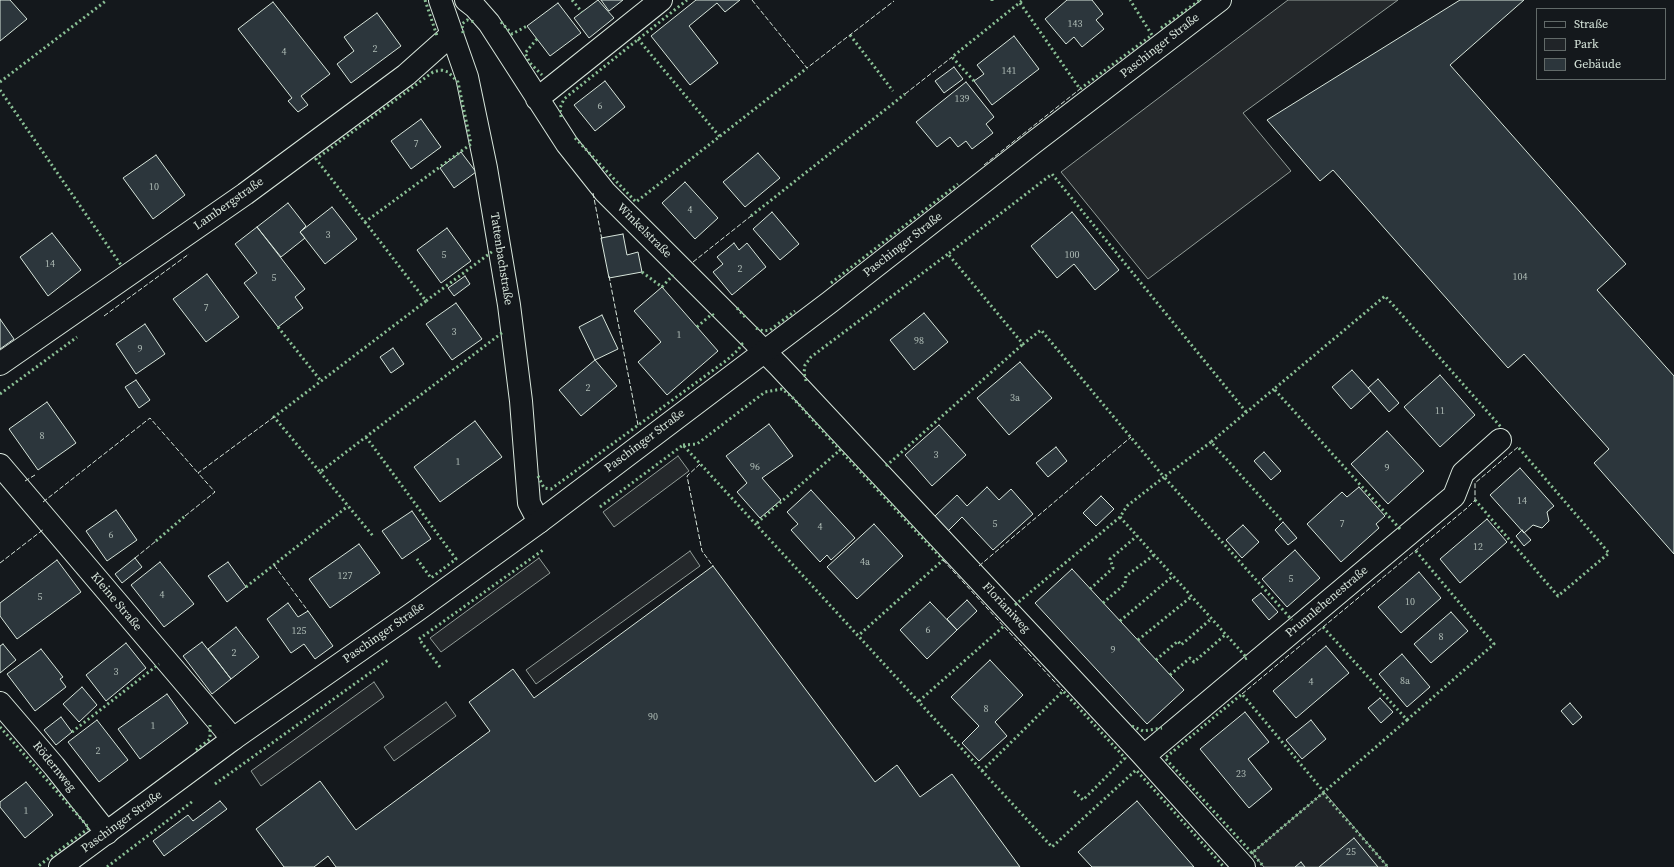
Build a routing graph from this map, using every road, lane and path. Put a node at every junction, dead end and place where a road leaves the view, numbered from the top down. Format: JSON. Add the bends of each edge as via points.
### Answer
{"nodes":[{"id":1,"x":440,"y":0,"type":"edge"},
{"id":2,"x":466,"y":0,"type":"edge"},
{"id":3,"x":661,"y":0,"type":"edge"},
{"id":4,"x":1220,"y":0,"type":"edge"},
{"id":5,"x":452,"y":34,"type":"junction"},
{"id":6,"x":537,"y":99,"type":"junction"},
{"id":7,"x":764,"y":352,"type":"junction"},
{"id":8,"x":0,"y":364,"type":"edge"},
{"id":9,"x":1500,"y":440,"type":"dead end"},
{"id":10,"x":0,"y":465,"type":"edge"},
{"id":11,"x":539,"y":522,"type":"junction"},
{"id":12,"x":0,"y":703,"type":"edge"},
{"id":13,"x":233,"y":739,"type":"junction"},
{"id":14,"x":1144,"y":756,"type":"junction"},
{"id":15,"x":107,"y":833,"type":"junction"},
{"id":16,"x":60,"y":867,"type":"edge"},
{"id":17,"x":1244,"y":867,"type":"edge"}],
"edges":[{"from":1,"to":5,"type":"street","name":"Tattenbachstraße"},
{"from":2,"to":6,"type":"street","name":"Winkelstraße","via":[[489,22]]},
{"from":3,"to":6,"type":"street"},
{"from":4,"to":7,"type":"street","name":"Paschinger Straße"},
{"from":5,"to":8,"type":"street","name":"Lambergstraße","via":[[406,75],[251,189]]},
{"from":5,"to":11,"type":"street","name":"Tattenbachstraße","via":[[467,77],[494,214],[521,401],[529,503]]},
{"from":6,"to":7,"type":"street","name":"Winkelstraße","via":[[567,144],[605,192]]},
{"from":7,"to":11,"type":"street","name":"Paschinger Straße"},
{"from":7,"to":14,"type":"street","name":"Florianiweg"},
{"from":9,"to":14,"type":"street","name":"Prunnlehenestraße","via":[[1463,473],[1454,496]]},
{"from":10,"to":13,"type":"street","name":"Kleine Straße"},
{"from":11,"to":13,"type":"street","name":"Paschinger Straße"},
{"from":12,"to":15,"type":"street","name":"Rödernweg"},
{"from":13,"to":15,"type":"street","name":"Paschinger Straße"},
{"from":14,"to":17,"type":"street","name":"Florianiweg"},
{"from":15,"to":16,"type":"street","name":"Paschinger Straße"}]}
